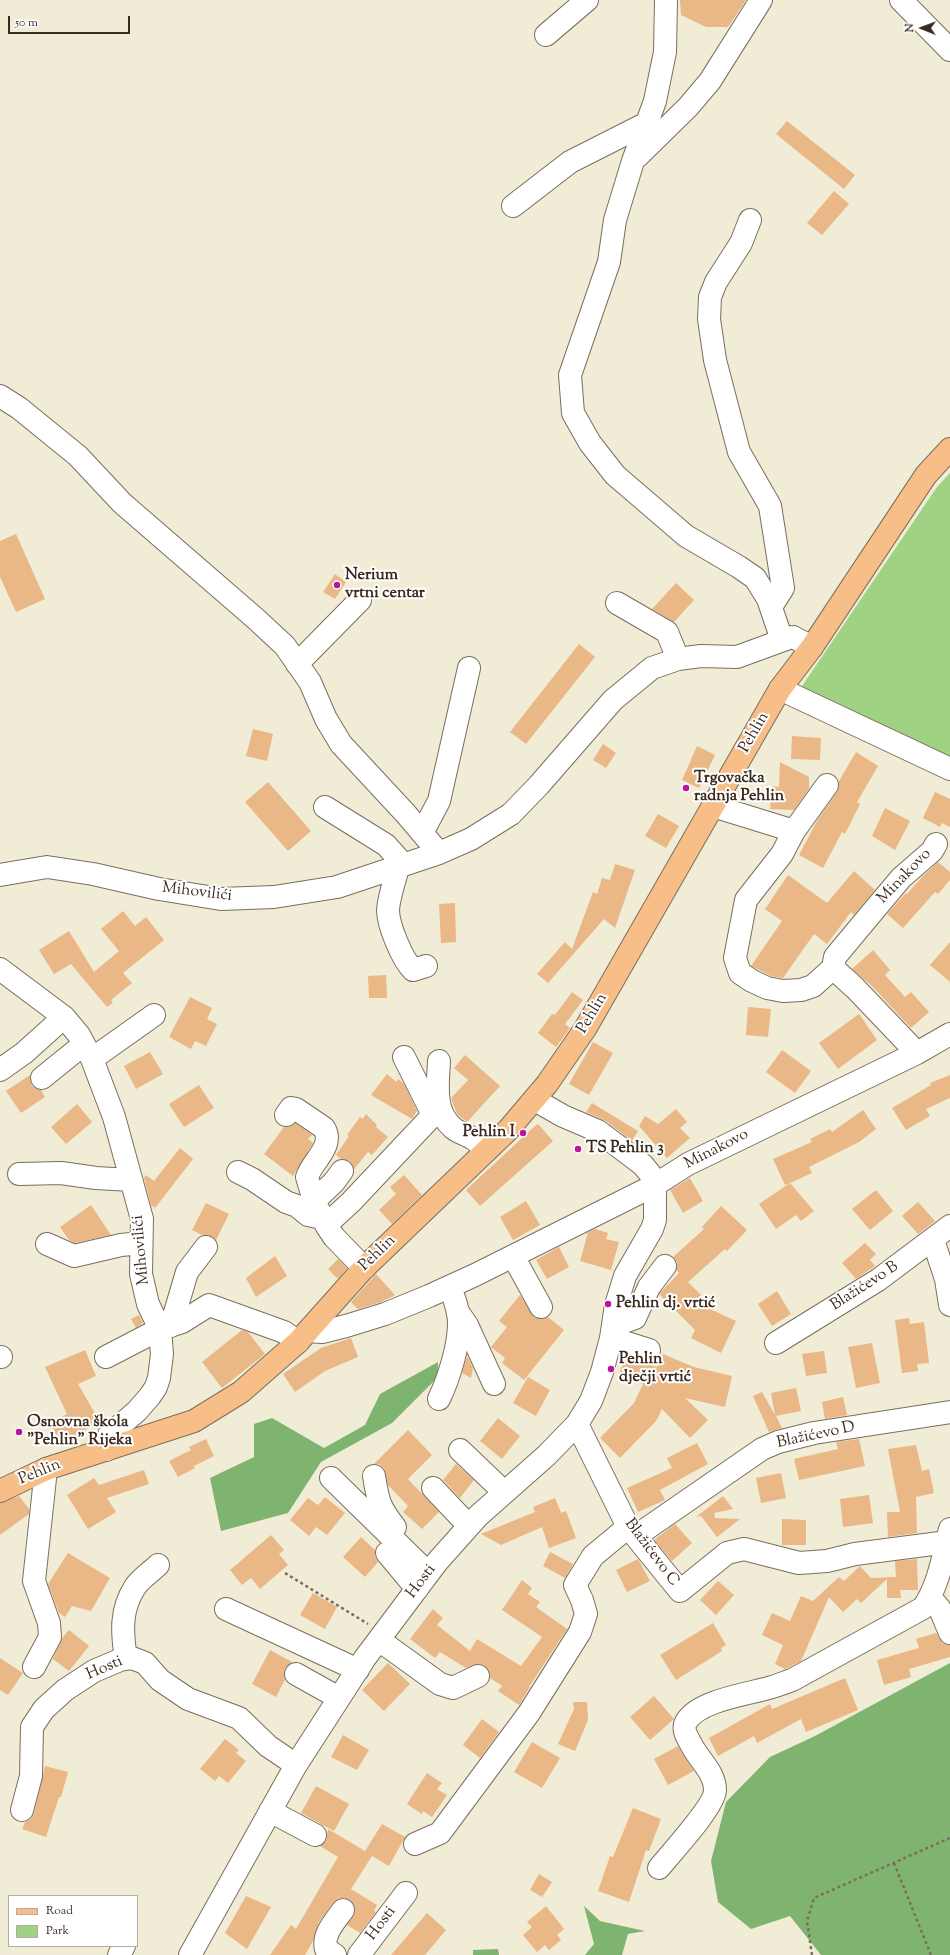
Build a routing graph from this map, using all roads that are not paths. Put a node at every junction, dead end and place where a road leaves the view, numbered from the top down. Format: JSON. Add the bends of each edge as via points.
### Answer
{"nodes":[{"id":1,"x":587,"y":0,"type":"edge"},
{"id":2,"x":666,"y":0,"type":"edge"},
{"id":3,"x":761,"y":0,"type":"edge"},
{"id":4,"x":901,"y":0,"type":"edge"},
{"id":5,"x":546,"y":36,"type":"dead end"},
{"id":6,"x":950,"y":50,"type":"edge"},
{"id":7,"x":647,"y":123,"type":"junction"},
{"id":8,"x":632,"y":162,"type":"junction"},
{"id":9,"x":513,"y":206,"type":"dead end"},
{"id":10,"x":750,"y":220,"type":"dead end"},
{"id":11,"x":0,"y":396,"type":"edge"},
{"id":12,"x":950,"y":449,"type":"edge"},
{"id":13,"x":360,"y":600,"type":"dead end"},
{"id":14,"x":617,"y":603,"type":"dead end"},
{"id":15,"x":771,"y":607,"type":"junction"},
{"id":16,"x":782,"y":640,"type":"junction"},
{"id":17,"x":812,"y":647,"type":"junction"},
{"id":18,"x":678,"y":659,"type":"junction"},
{"id":19,"x":297,"y":664,"type":"junction"},
{"id":20,"x":469,"y":668,"type":"dead end"},
{"id":21,"x":780,"y":690,"type":"junction"},
{"id":22,"x":950,"y":769,"type":"edge"},
{"id":23,"x":827,"y":785,"type":"dead end"},
{"id":24,"x":712,"y":806,"type":"junction"},
{"id":25,"x":325,"y":807,"type":"dead end"},
{"id":26,"x":794,"y":831,"type":"junction"},
{"id":27,"x":422,"y":833,"type":"junction"},
{"id":28,"x":936,"y":844,"type":"dead end"},
{"id":29,"x":439,"y":853,"type":"junction"},
{"id":30,"x":401,"y":866,"type":"junction"},
{"id":31,"x":0,"y":875,"type":"edge"},
{"id":32,"x":426,"y":966,"type":"dead end"},
{"id":33,"x":833,"y":968,"type":"junction"},
{"id":34,"x":0,"y":969,"type":"edge"},
{"id":35,"x":154,"y":1015,"type":"dead end"},
{"id":36,"x":64,"y":1017,"type":"junction"},
{"id":37,"x":950,"y":1034,"type":"edge"},
{"id":38,"x":136,"y":1041,"type":"dead end"},
{"id":39,"x":917,"y":1053,"type":"junction"},
{"id":40,"x":404,"y":1057,"type":"dead end"},
{"id":41,"x":91,"y":1058,"type":"junction"},
{"id":42,"x":439,"y":1061,"type":"dead end"},
{"id":43,"x":0,"y":1070,"type":"edge"},
{"id":44,"x":42,"y":1078,"type":"dead end"},
{"id":45,"x":535,"y":1100,"type":"junction"},
{"id":46,"x":286,"y":1115,"type":"dead end"},
{"id":47,"x":486,"y":1151,"type":"junction"},
{"id":48,"x":342,"y":1171,"type":"dead end"},
{"id":49,"x":238,"y":1172,"type":"dead end"},
{"id":50,"x":19,"y":1174,"type":"dead end"},
{"id":51,"x":132,"y":1180,"type":"junction"},
{"id":52,"x":655,"y":1185,"type":"junction"},
{"id":53,"x":320,"y":1215,"type":"junction"},
{"id":54,"x":950,"y":1226,"type":"edge"},
{"id":55,"x":933,"y":1240,"type":"junction"},
{"id":56,"x":141,"y":1243,"type":"junction"},
{"id":57,"x":47,"y":1244,"type":"dead end"},
{"id":58,"x":206,"y":1247,"type":"dead end"},
{"id":59,"x":513,"y":1256,"type":"junction"},
{"id":60,"x":665,"y":1266,"type":"dead end"},
{"id":61,"x":364,"y":1268,"type":"junction"},
{"id":62,"x":450,"y":1286,"type":"junction"},
{"id":63,"x":950,"y":1305,"type":"edge"},
{"id":64,"x":541,"y":1308,"type":"dead end"},
{"id":65,"x":458,"y":1312,"type":"junction"},
{"id":66,"x":166,"y":1327,"type":"junction"},
{"id":67,"x":612,"y":1332,"type":"junction"},
{"id":68,"x":303,"y":1336,"type":"junction"},
{"id":69,"x":776,"y":1343,"type":"dead end"},
{"id":70,"x":649,"y":1350,"type":"dead end"},
{"id":71,"x":106,"y":1357,"type":"dead end"},
{"id":72,"x":494,"y":1384,"type":"dead end"},
{"id":73,"x":439,"y":1399,"type":"dead end"},
{"id":74,"x":950,"y":1412,"type":"edge"},
{"id":75,"x":577,"y":1424,"type":"junction"},
{"id":76,"x":106,"y":1450,"type":"junction"},
{"id":77,"x":460,"y":1450,"type":"dead end"},
{"id":78,"x":46,"y":1469,"type":"junction"},
{"id":79,"x":374,"y":1476,"type":"dead end"},
{"id":80,"x":331,"y":1478,"type":"dead end"},
{"id":81,"x":433,"y":1488,"type":"dead end"},
{"id":82,"x":0,"y":1491,"type":"edge"},
{"id":83,"x":504,"y":1492,"type":"junction"},
{"id":84,"x":468,"y":1526,"type":"junction"},
{"id":85,"x":632,"y":1531,"type":"junction"},
{"id":86,"x":949,"y":1536,"type":"edge"},
{"id":87,"x":387,"y":1553,"type":"dead end"},
{"id":88,"x":158,"y":1565,"type":"dead end"},
{"id":89,"x":426,"y":1576,"type":"junction"},
{"id":90,"x":930,"y":1597,"type":"junction"},
{"id":91,"x":226,"y":1609,"type":"dead end"},
{"id":92,"x":374,"y":1632,"type":"junction"},
{"id":93,"x":950,"y":1633,"type":"edge"},
{"id":94,"x":126,"y":1659,"type":"junction"},
{"id":95,"x":34,"y":1667,"type":"dead end"},
{"id":96,"x":358,"y":1670,"type":"junction"},
{"id":97,"x":296,"y":1674,"type":"dead end"},
{"id":98,"x":478,"y":1676,"type":"dead end"},
{"id":99,"x":339,"y":1698,"type":"junction"},
{"id":100,"x":296,"y":1765,"type":"junction"},
{"id":101,"x":22,"y":1810,"type":"dead end"},
{"id":102,"x":270,"y":1812,"type":"junction"},
{"id":103,"x":315,"y":1835,"type":"dead end"},
{"id":104,"x":415,"y":1844,"type":"dead end"},
{"id":105,"x":659,"y":1868,"type":"dead end"},
{"id":106,"x":406,"y":1893,"type":"dead end"},
{"id":107,"x":343,"y":1910,"type":"dead end"},
{"id":108,"x":190,"y":1955,"type":"edge"},
{"id":109,"x":334,"y":1955,"type":"edge"},
{"id":110,"x":359,"y":1955,"type":"edge"}],
"edges":[{"from":1,"to":5,"type":"street"},
{"from":2,"to":7,"type":"street","via":[[665,52],[655,101]]},
{"from":3,"to":8,"type":"street","via":[[710,81],[688,107]]},
{"from":4,"to":6,"type":"street"},
{"from":7,"to":8,"type":"street"},
{"from":7,"to":9,"type":"street","via":[[570,162]]},
{"from":8,"to":15,"type":"street","via":[[615,220],[609,262],[570,375],[573,413],[590,442],[615,475],[686,536],[755,578]]},
{"from":10,"to":15,"type":"street","via":[[741,243],[716,282],[710,297],[709,318],[715,360],[739,452],[770,506],[784,588]]},
{"from":11,"to":19,"type":"street","via":[[19,408],[78,456],[122,503],[285,646]]},
{"from":12,"to":17,"type":"main road","name":"Pehlin","via":[[926,475]]},
{"from":13,"to":19,"type":"street"},
{"from":14,"to":18,"type":"street","via":[[667,632]]},
{"from":15,"to":16,"type":"street"},
{"from":16,"to":17,"type":"street","via":[[793,637]]},
{"from":16,"to":18,"type":"street","via":[[737,656]]},
{"from":17,"to":21,"type":"main road","name":"Pehlin"},
{"from":18,"to":29,"type":"street","via":[[652,668],[612,700],[539,786],[511,814],[471,839]]},
{"from":19,"to":27,"type":"street","via":[[310,682],[341,744]]},
{"from":20,"to":27,"type":"street","via":[[438,801]]},
{"from":21,"to":22,"type":"street"},
{"from":21,"to":24,"type":"main road","name":"Pehlin"},
{"from":23,"to":26,"type":"street","name":"Minakovo"},
{"from":24,"to":26,"type":"street"},
{"from":24,"to":45,"type":"main road","name":"Pehlin","via":[[584,1029]]},
{"from":25,"to":30,"type":"street","via":[[386,845]]},
{"from":26,"to":33,"type":"street","name":"Minakovo","via":[[782,854],[746,900],[735,958],[740,973],[752,982],[783,991],[813,986]]},
{"from":27,"to":29,"type":"street"},
{"from":28,"to":33,"type":"street","name":"Minakovo","via":[[932,851],[901,878],[835,957]]},
{"from":29,"to":30,"type":"street","name":"Mihovilići"},
{"from":30,"to":31,"type":"street","name":"Mihovilići","via":[[337,886],[274,897],[221,899],[47,867]]},
{"from":30,"to":32,"type":"street","via":[[391,892],[388,911],[391,926],[397,944],[410,967],[413,970]]},
{"from":33,"to":39,"type":"street"},
{"from":34,"to":36,"type":"street","name":"Mihovilići"},
{"from":35,"to":41,"type":"street"},
{"from":36,"to":41,"type":"street","name":"Mihovilići","via":[[79,1035]]},
{"from":36,"to":43,"type":"street","via":[[24,1053]]},
{"from":37,"to":39,"type":"street","name":"Minakovo"},
{"from":38,"to":41,"type":"street"},
{"from":39,"to":52,"type":"street","name":"Minakovo","via":[[688,1164]]},
{"from":40,"to":53,"type":"street","via":[[432,1115],[365,1188]]},
{"from":41,"to":44,"type":"street"},
{"from":41,"to":51,"type":"street","name":"Mihovilići","via":[[114,1117]]},
{"from":42,"to":47,"type":"street","via":[[438,1094],[444,1118]]},
{"from":45,"to":47,"type":"main road","name":"Pehlin"},
{"from":45,"to":52,"type":"street","via":[[598,1131],[622,1148],[643,1165]]},
{"from":46,"to":53,"type":"street","via":[[290,1108],[296,1109],[324,1128],[327,1133],[326,1146],[307,1177]]},
{"from":47,"to":61,"type":"main road","name":"Pehlin"},
{"from":48,"to":53,"type":"street","via":[[334,1182]]},
{"from":49,"to":53,"type":"street","via":[[308,1215]]},
{"from":50,"to":51,"type":"street","via":[[61,1173]]},
{"from":51,"to":56,"type":"street","name":"Mihovilići","via":[[142,1219]]},
{"from":52,"to":59,"type":"street"},
{"from":52,"to":67,"type":"street","via":[[655,1220],[625,1276],[616,1305]]},
{"from":53,"to":61,"type":"street","via":[[334,1237]]},
{"from":54,"to":55,"type":"street","name":"Blažićevo B"},
{"from":55,"to":63,"type":"street","via":[[946,1279]]},
{"from":55,"to":69,"type":"street","name":"Blažićevo B","via":[[878,1280]]},
{"from":56,"to":57,"type":"street","via":[[74,1256]]},
{"from":56,"to":66,"type":"street","name":"Mihovilići","via":[[141,1274],[148,1304]]},
{"from":58,"to":66,"type":"street","via":[[187,1272]]},
{"from":59,"to":62,"type":"street"},
{"from":59,"to":64,"type":"street"},
{"from":60,"to":67,"type":"street","via":[[649,1286],[635,1318]]},
{"from":61,"to":68,"type":"main road","name":"Pehlin"},
{"from":62,"to":65,"type":"street"},
{"from":62,"to":68,"type":"street","via":[[385,1314]]},
{"from":65,"to":72,"type":"street","via":[[467,1325]]},
{"from":65,"to":73,"type":"street","via":[[459,1322],[453,1355],[447,1381]]},
{"from":66,"to":68,"type":"street","via":[[182,1322],[209,1305],[284,1332]]},
{"from":66,"to":71,"type":"street"},
{"from":66,"to":76,"type":"street","name":"Mihovilići","via":[[156,1387],[137,1411],[109,1435]]},
{"from":67,"to":70,"type":"street"},
{"from":67,"to":75,"type":"street","via":[[597,1387]]},
{"from":68,"to":76,"type":"main road","name":"Pehlin","via":[[241,1392],[194,1420]]},
{"from":74,"to":85,"type":"street","name":"Blažićevo D","via":[[778,1442],[762,1449]]},
{"from":75,"to":83,"type":"street","name":"Hosti","via":[[547,1455]]},
{"from":75,"to":85,"type":"street","name":"Blažićevo C"},
{"from":76,"to":78,"type":"main road","name":"Pehlin"},
{"from":77,"to":83,"type":"street"},
{"from":78,"to":82,"type":"main road","name":"Pehlin"},
{"from":78,"to":95,"type":"street","via":[[34,1581],[49,1623],[50,1637]]},
{"from":79,"to":89,"type":"street","via":[[378,1502],[383,1513],[395,1527]]},
{"from":80,"to":89,"type":"street"},
{"from":81,"to":84,"type":"street"},
{"from":83,"to":84,"type":"street","name":"Hosti"},
{"from":84,"to":89,"type":"street","name":"Hosti"},
{"from":85,"to":86,"type":"street","name":"Blažićevo C","via":[[680,1591],[727,1553],[744,1548],[799,1563],[940,1543]]},
{"from":85,"to":104,"type":"street","via":[[593,1556],[574,1585],[586,1614],[580,1632],[529,1713],[440,1833]]},
{"from":86,"to":90,"type":"street","name":"Blažićevo C"},
{"from":87,"to":89,"type":"street"},
{"from":88,"to":94,"type":"street","via":[[136,1586],[124,1610],[122,1632]]},
{"from":89,"to":92,"type":"street","name":"Hosti"},
{"from":90,"to":93,"type":"street","via":[[940,1609]]},
{"from":90,"to":105,"type":"street","name":"Blažićevo C","via":[[923,1608],[792,1680],[710,1704],[692,1715],[685,1723],[684,1730],[704,1762],[715,1790],[711,1803]]},
{"from":91,"to":96,"type":"street"},
{"from":92,"to":96,"type":"street","name":"Hosti"},
{"from":92,"to":98,"type":"street","via":[[440,1684],[454,1688]]},
{"from":94,"to":100,"type":"street","name":"Hosti","via":[[132,1658],[145,1663],[160,1680],[188,1699],[239,1718],[268,1746]]},
{"from":94,"to":101,"type":"street","name":"Hosti","via":[[94,1671],[65,1690],[44,1710],[32,1727],[31,1776]]},
{"from":96,"to":99,"type":"street","name":"Hosti"},
{"from":97,"to":99,"type":"street"},
{"from":99,"to":100,"type":"street","name":"Hosti"},
{"from":100,"to":102,"type":"street","name":"Hosti"},
{"from":102,"to":103,"type":"street"},
{"from":102,"to":108,"type":"street","name":"Hosti"},
{"from":106,"to":110,"type":"street","name":"Hosti"},
{"from":107,"to":109,"type":"street","via":[[326,1936],[324,1944]]}]}
